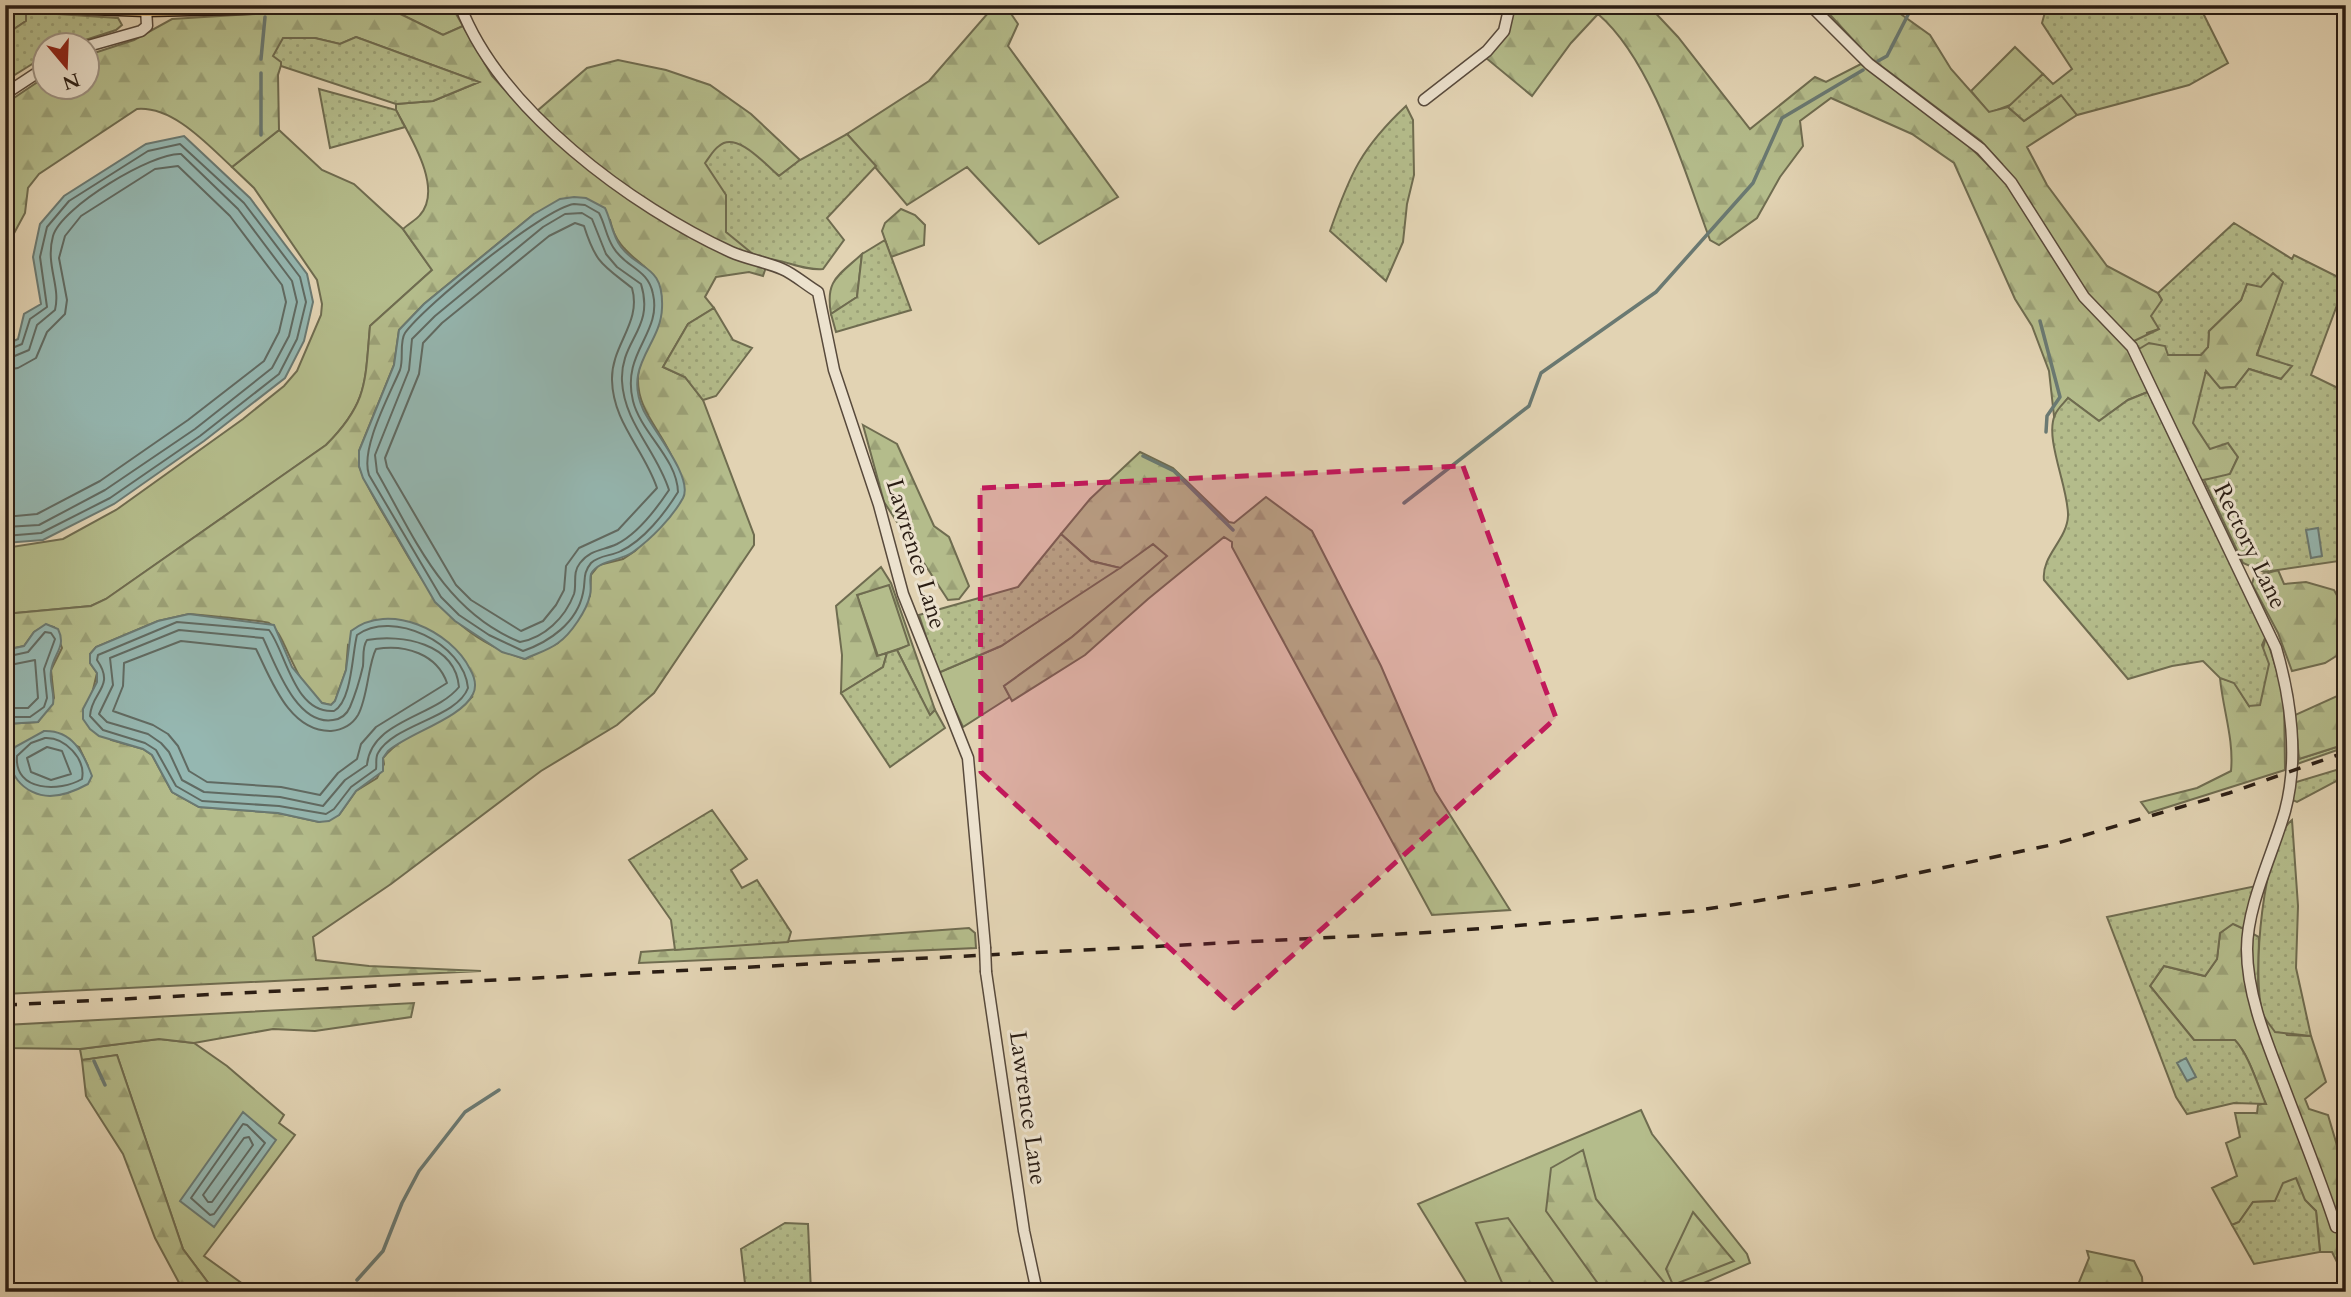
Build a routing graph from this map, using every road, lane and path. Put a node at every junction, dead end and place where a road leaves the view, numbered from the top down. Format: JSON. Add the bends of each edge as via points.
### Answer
{"nodes":[{"id":1,"x":64,"y":5,"type":"edge"},
{"id":2,"x":274,"y":5,"type":"edge"},
{"id":3,"x":460,"y":5,"type":"edge"},
{"id":4,"x":1510,"y":5,"type":"edge"},
{"id":5,"x":1810,"y":5,"type":"edge"},
{"id":6,"x":146,"y":8,"type":"junction"},
{"id":7,"x":102,"y":42,"type":"edge"},
{"id":8,"x":32,"y":76,"type":"edge"},
{"id":9,"x":5,"y":94,"type":"edge"},
{"id":10,"x":1424,"y":100,"type":"dead end"},
{"id":11,"x":2336,"y":1227,"type":"dead end"},
{"id":12,"x":1037,"y":1292,"type":"edge"}],
"edges":[{"from":1,"to":6,"type":"main road"},
{"from":2,"to":6,"type":"main road"},
{"from":3,"to":12,"type":"street","name":"Lawrence Lane","bridge":true,"via":[[488,62],[507,88],[636,200],[732,252],[783,270],[818,292],[834,370],[880,505],[903,594],[968,758],[986,972]]},
{"from":4,"to":10,"type":"street","via":[[1504,31],[1487,51]]},
{"from":5,"to":11,"type":"street","name":"Rectory Lane","via":[[1869,64],[1981,149],[2011,182],[2084,297],[2132,347],[2276,648],[2286,680],[2292,762],[2285,809],[2248,935],[2249,970],[2272,1055]]},
{"from":6,"to":7,"type":"street","via":[[147,26],[141,31]]},
{"from":8,"to":9,"type":"street"}]}
